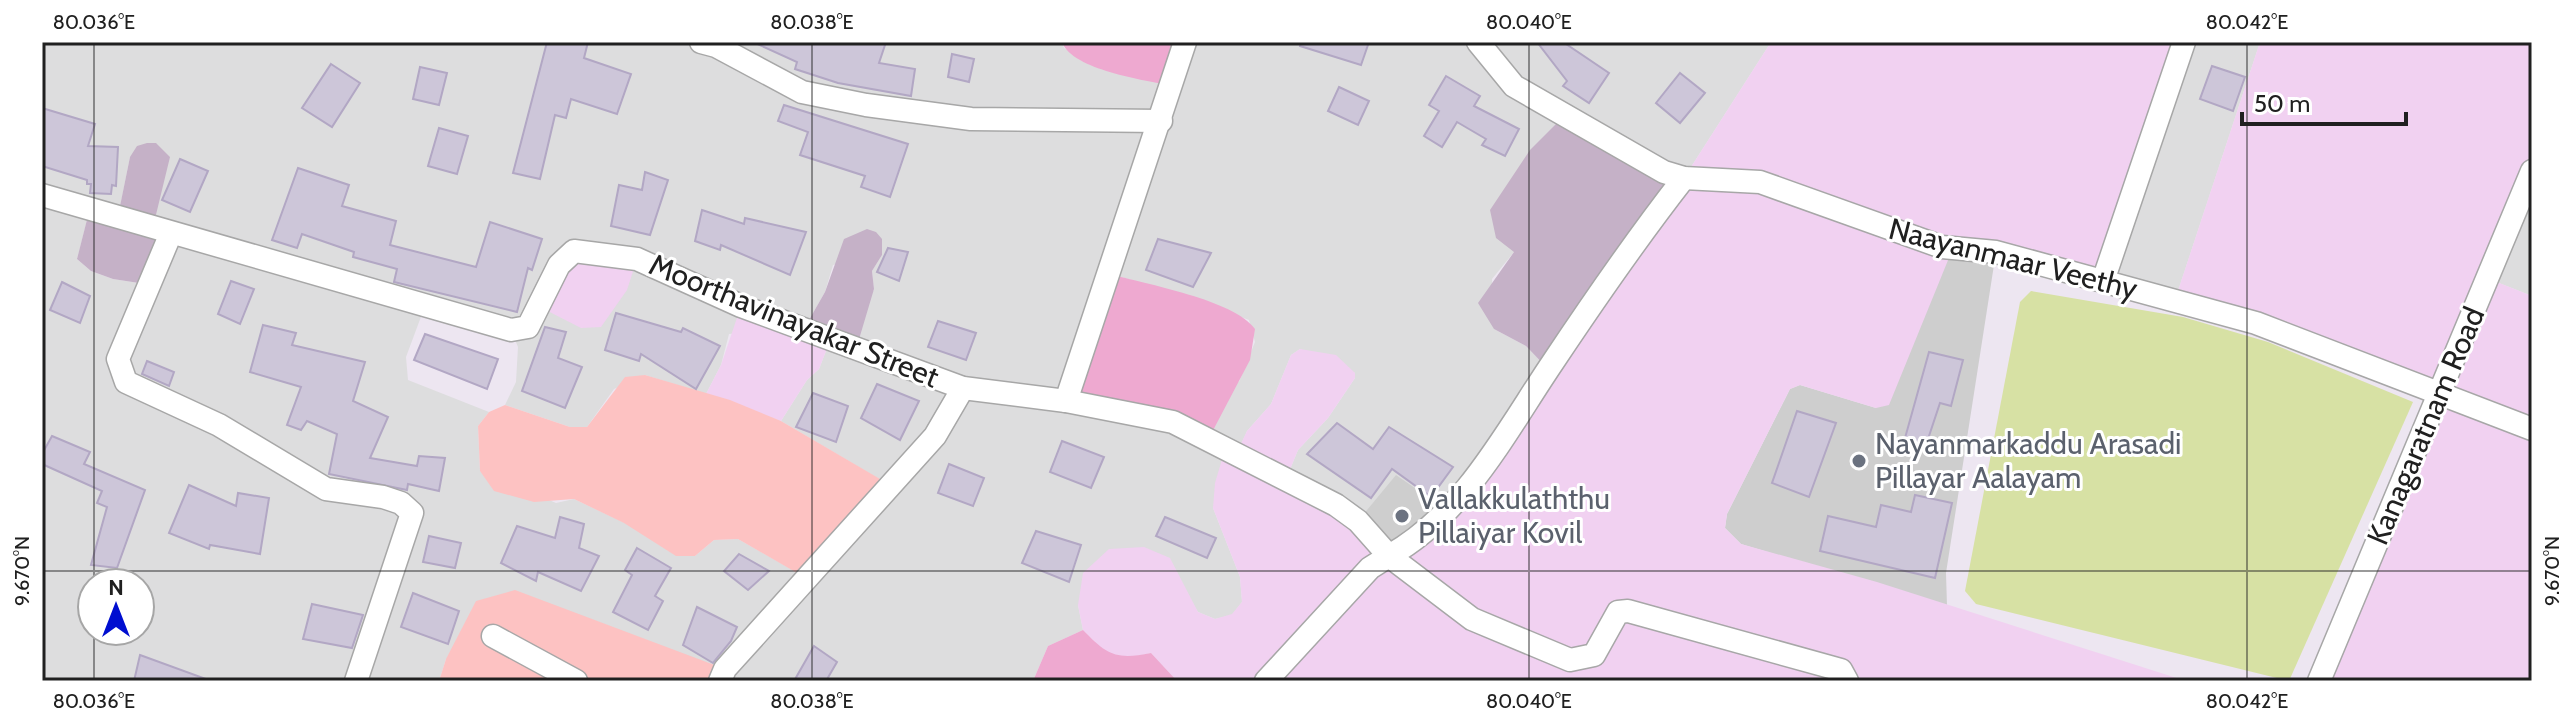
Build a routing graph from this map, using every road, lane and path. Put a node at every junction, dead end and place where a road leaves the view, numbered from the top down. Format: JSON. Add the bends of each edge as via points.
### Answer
{"nodes":[{"id":1,"x":701,"y":42,"type":"edge"},
{"id":2,"x":1185,"y":42,"type":"edge"},
{"id":3,"x":1478,"y":42,"type":"edge"},
{"id":4,"x":2184,"y":42,"type":"edge"},
{"id":5,"x":1161,"y":121,"type":"junction"},
{"id":6,"x":2532,"y":171,"type":"edge"},
{"id":7,"x":1684,"y":178,"type":"junction"},
{"id":8,"x":42,"y":195,"type":"edge"},
{"id":9,"x":171,"y":233,"type":"junction"},
{"id":10,"x":2103,"y":281,"type":"junction"},
{"id":11,"x":963,"y":388,"type":"junction"},
{"id":12,"x":2440,"y":391,"type":"junction"},
{"id":13,"x":1066,"y":401,"type":"junction"},
{"id":14,"x":2532,"y":429,"type":"edge"},
{"id":15,"x":1389,"y":556,"type":"junction"},
{"id":16,"x":493,"y":636,"type":"dead end"},
{"id":17,"x":356,"y":681,"type":"edge"},
{"id":18,"x":576,"y":681,"type":"edge"},
{"id":19,"x":720,"y":681,"type":"edge"},
{"id":20,"x":1266,"y":681,"type":"edge"},
{"id":21,"x":1847,"y":681,"type":"edge"},
{"id":22,"x":2319,"y":681,"type":"edge"}],
"edges":[{"from":1,"to":5,"type":"street","via":[[802,92],[866,105],[971,119]]},
{"from":2,"to":5,"type":"street"},
{"from":3,"to":7,"type":"street","name":"Naayanmaar Veethy","via":[[1514,86],[1664,172]]},
{"from":4,"to":10,"type":"street"},
{"from":5,"to":13,"type":"street"},
{"from":6,"to":12,"type":"street","name":"Kanagaratnam Road"},
{"from":7,"to":10,"type":"street","name":"Naayanmaar Veethy","via":[[1760,182],[1942,247],[1996,252]]},
{"from":7,"to":15,"type":"street","via":[[1626,253],[1472,483],[1427,531]]},
{"from":8,"to":9,"type":"street","name":"Moorthavinayakar Street"},
{"from":9,"to":11,"type":"street","name":"Moorthavinayakar Street","via":[[511,330],[528,327],[559,265],[574,251],[637,259],[741,306]]},
{"from":9,"to":17,"type":"street","via":[[118,359],[126,382],[219,425],[326,489],[383,497],[412,513]]},
{"from":10,"to":12,"type":"street","name":"Naayanmaar Veethy","via":[[2256,323]]},
{"from":11,"to":13,"type":"street","name":"Moorthavinayakar Street"},
{"from":11,"to":19,"type":"street","via":[[935,436],[804,577]]},
{"from":12,"to":14,"type":"street","name":"Naayanmaar Veethy"},
{"from":12,"to":22,"type":"street","name":"Kanagaratnam Road"},
{"from":13,"to":15,"type":"street","name":"Moorthavinayakar Street","via":[[1173,422],[1226,446],[1336,505]]},
{"from":15,"to":20,"type":"street","via":[[1370,568]]},
{"from":15,"to":21,"type":"street","name":"Moorthavinayakar Street","via":[[1472,619],[1570,660],[1594,655],[1618,612],[1628,611],[1841,670]]},
{"from":16,"to":18,"type":"street"}]}
